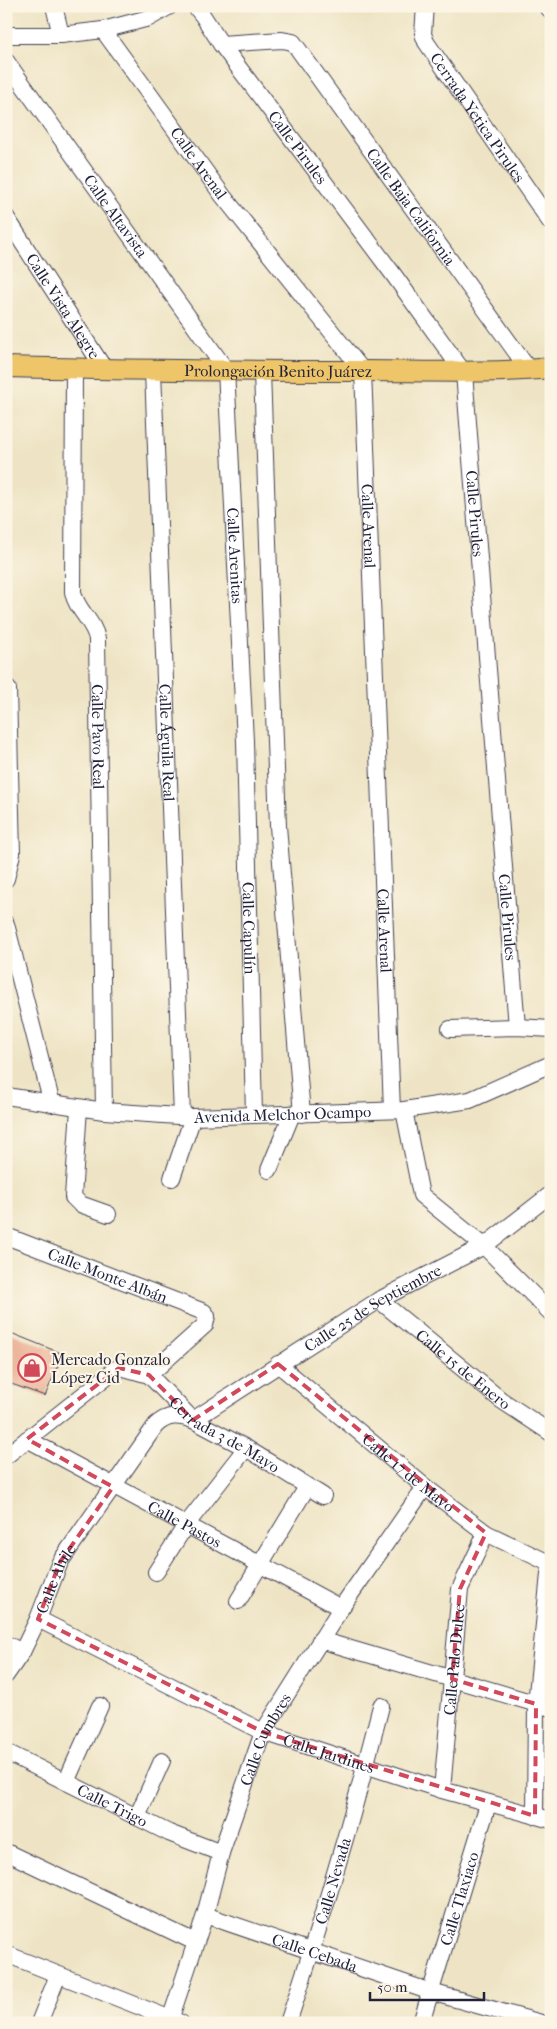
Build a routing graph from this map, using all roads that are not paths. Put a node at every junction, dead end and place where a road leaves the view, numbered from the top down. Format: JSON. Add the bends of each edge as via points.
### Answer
{"nodes":[{"id":1,"x":54,"y":6,"type":"edge"},
{"id":2,"x":170,"y":6,"type":"edge"},
{"id":3,"x":195,"y":6,"type":"edge"},
{"id":4,"x":425,"y":6,"type":"edge"},
{"id":5,"x":547,"y":6,"type":"edge"},
{"id":6,"x":551,"y":11,"type":"edge"},
{"id":7,"x":148,"y":12,"type":"edge"},
{"id":8,"x":103,"y":30,"type":"junction"},
{"id":9,"x":6,"y":35,"type":"edge"},
{"id":10,"x":61,"y":35,"type":"junction"},
{"id":11,"x":221,"y":44,"type":"junction"},
{"id":12,"x":6,"y":61,"type":"edge"},
{"id":13,"x":6,"y":217,"type":"edge"},
{"id":14,"x":551,"y":223,"type":"edge"},
{"id":15,"x":6,"y":367,"type":"edge"},
{"id":16,"x":551,"y":368,"type":"edge"},
{"id":17,"x":74,"y":369,"type":"junction"},
{"id":18,"x":105,"y":370,"type":"junction"},
{"id":19,"x":226,"y":370,"type":"junction"},
{"id":20,"x":529,"y":370,"type":"junction"},
{"id":21,"x":153,"y":371,"type":"junction"},
{"id":22,"x":363,"y":371,"type":"junction"},
{"id":23,"x":262,"y":372,"type":"junction"},
{"id":24,"x":464,"y":373,"type":"junction"},
{"id":25,"x":8,"y":689,"type":"dead end"},
{"id":26,"x":245,"y":741,"type":"joint"},
{"id":27,"x":6,"y":879,"type":"edge"},
{"id":28,"x":6,"y":924,"type":"edge"},
{"id":29,"x":517,"y":1027,"type":"junction"},
{"id":30,"x":450,"y":1029,"type":"dead end"},
{"id":31,"x":551,"y":1029,"type":"edge"},
{"id":32,"x":551,"y":1064,"type":"edge"},
{"id":33,"x":7,"y":1100,"type":"edge"},
{"id":34,"x":52,"y":1104,"type":"junction"},
{"id":35,"x":79,"y":1108,"type":"junction"},
{"id":36,"x":398,"y":1110,"type":"junction"},
{"id":37,"x":104,"y":1111,"type":"junction"},
{"id":38,"x":297,"y":1114,"type":"junction"},
{"id":39,"x":254,"y":1115,"type":"junction"},
{"id":40,"x":187,"y":1116,"type":"junction"},
{"id":41,"x":269,"y":1170,"type":"dead end"},
{"id":42,"x":172,"y":1178,"type":"dead end"},
{"id":43,"x":551,"y":1194,"type":"edge"},
{"id":44,"x":108,"y":1214,"type":"dead end"},
{"id":45,"x":6,"y":1236,"type":"edge"},
{"id":46,"x":484,"y":1246,"type":"junction"},
{"id":47,"x":379,"y":1300,"type":"junction"},
{"id":48,"x":551,"y":1313,"type":"edge"},
{"id":49,"x":278,"y":1364,"type":"junction"},
{"id":50,"x":149,"y":1375,"type":"junction"},
{"id":51,"x":193,"y":1420,"type":"junction"},
{"id":52,"x":551,"y":1433,"type":"edge"},
{"id":53,"x":27,"y":1439,"type":"junction"},
{"id":54,"x":246,"y":1448,"type":"junction"},
{"id":55,"x":6,"y":1456,"type":"edge"},
{"id":56,"x":113,"y":1487,"type":"junction"},
{"id":57,"x":307,"y":1487,"type":"junction"},
{"id":58,"x":425,"y":1487,"type":"junction"},
{"id":59,"x":323,"y":1496,"type":"dead end"},
{"id":60,"x":186,"y":1526,"type":"junction"},
{"id":61,"x":486,"y":1534,"type":"junction"},
{"id":62,"x":550,"y":1564,"type":"edge"},
{"id":63,"x":261,"y":1566,"type":"junction"},
{"id":64,"x":156,"y":1572,"type":"dead end"},
{"id":65,"x":238,"y":1601,"type":"dead end"},
{"id":66,"x":341,"y":1608,"type":"junction"},
{"id":67,"x":38,"y":1619,"type":"junction"},
{"id":68,"x":320,"y":1640,"type":"junction"},
{"id":69,"x":6,"y":1644,"type":"edge"},
{"id":70,"x":22,"y":1652,"type":"junction"},
{"id":71,"x":6,"y":1675,"type":"edge"},
{"id":72,"x":452,"y":1679,"type":"junction"},
{"id":73,"x":100,"y":1706,"type":"dead end"},
{"id":74,"x":381,"y":1706,"type":"dead end"},
{"id":75,"x":543,"y":1706,"type":"edge"},
{"id":76,"x":263,"y":1732,"type":"junction"},
{"id":77,"x":6,"y":1752,"type":"edge"},
{"id":78,"x":162,"y":1761,"type":"dead end"},
{"id":79,"x":365,"y":1767,"type":"junction"},
{"id":80,"x":66,"y":1782,"type":"junction"},
{"id":81,"x":442,"y":1790,"type":"junction"},
{"id":82,"x":488,"y":1804,"type":"junction"},
{"id":83,"x":137,"y":1817,"type":"junction"},
{"id":84,"x":543,"y":1818,"type":"edge"},
{"id":85,"x":6,"y":1852,"type":"edge"},
{"id":86,"x":221,"y":1853,"type":"junction"},
{"id":87,"x":205,"y":1915,"type":"junction"},
{"id":88,"x":195,"y":1942,"type":"junction"},
{"id":89,"x":311,"y":1952,"type":"junction"},
{"id":90,"x":6,"y":1954,"type":"edge"},
{"id":91,"x":58,"y":1975,"type":"junction"},
{"id":92,"x":431,"y":1992,"type":"junction"},
{"id":93,"x":173,"y":2021,"type":"edge"},
{"id":94,"x":38,"y":2023,"type":"edge"},
{"id":95,"x":288,"y":2023,"type":"edge"},
{"id":96,"x":421,"y":2023,"type":"edge"},
{"id":97,"x":541,"y":2023,"type":"edge"}],
"edges":[{"from":1,"to":10,"type":"street"},
{"from":2,"to":7,"type":"street"},
{"from":3,"to":11,"type":"street","name":"Calle Pirules"},
{"from":4,"to":14,"type":"street","name":"Cerrada Yetica Pirules","via":[[423,34],[426,42]]},
{"from":5,"to":6,"type":"street"},
{"from":7,"to":8,"type":"street"},
{"from":8,"to":10,"type":"street"},
{"from":8,"to":22,"type":"street","name":"Calle Arenal","via":[[223,196]]},
{"from":9,"to":10,"type":"street"},
{"from":11,"to":20,"type":"street","name":"Calle Baja California","via":[[293,42]]},
{"from":11,"to":24,"type":"street","name":"Calle Pirules"},
{"from":12,"to":19,"type":"street","name":"Calle Altavista"},
{"from":13,"to":18,"type":"street","name":"Calle Vista Alegre"},
{"from":15,"to":17,"type":"main road","name":"Prolongación Benito Juárez"},
{"from":16,"to":20,"type":"main road","name":"Prolongación Benito Juárez"},
{"from":17,"to":18,"type":"main road","name":"Prolongación Benito Juárez"},
{"from":17,"to":37,"type":"street","name":"Calle Pavo Real","via":[[73,592],[97,639]]},
{"from":18,"to":21,"type":"main road","name":"Prolongación Benito Juárez"},
{"from":19,"to":21,"type":"main road","name":"Prolongación Benito Juárez"},
{"from":19,"to":23,"type":"main road","name":"Prolongación Benito Juárez"},
{"from":19,"to":26,"type":"street","name":"Calle Arenitas"},
{"from":20,"to":24,"type":"main road","name":"Prolongación Benito Juárez"},
{"from":21,"to":40,"type":"street","name":"Calle Águila Real"},
{"from":22,"to":23,"type":"main road","name":"Prolongación Benito Juárez"},
{"from":22,"to":24,"type":"main road","name":"Prolongación Benito Juárez"},
{"from":22,"to":36,"type":"street","name":"Calle Arenal"},
{"from":23,"to":38,"type":"street","via":[[278,826]]},
{"from":24,"to":29,"type":"street","name":"Calle Pirules"},
{"from":25,"to":27,"type":"street","via":[[12,854]]},
{"from":26,"to":39,"type":"street","name":"Calle Capulín"},
{"from":28,"to":34,"type":"street"},
{"from":29,"to":30,"type":"street"},
{"from":29,"to":31,"type":"street"},
{"from":32,"to":36,"type":"street","name":"Avenida Melchor Ocampo","via":[[470,1100]]},
{"from":33,"to":34,"type":"street","name":"Avenida Melchor Ocampo"},
{"from":34,"to":35,"type":"street","name":"Avenida Melchor Ocampo"},
{"from":35,"to":37,"type":"street","name":"Avenida Melchor Ocampo"},
{"from":35,"to":44,"type":"street","via":[[74,1197],[80,1204]]},
{"from":36,"to":38,"type":"street","name":"Avenida Melchor Ocampo"},
{"from":36,"to":46,"type":"street","name":"Calle Arenal","via":[[422,1195]]},
{"from":37,"to":40,"type":"street","name":"Avenida Melchor Ocampo"},
{"from":38,"to":39,"type":"street","name":"Avenida Melchor Ocampo"},
{"from":38,"to":41,"type":"street"},
{"from":39,"to":40,"type":"street","name":"Avenida Melchor Ocampo"},
{"from":40,"to":42,"type":"street"},
{"from":43,"to":46,"type":"street","name":"Calle 25 de Septiembre"},
{"from":45,"to":50,"type":"street","name":"Calle Monte Albán","via":[[200,1310],[207,1316],[205,1324]]},
{"from":46,"to":47,"type":"street","name":"Calle 25 de Septiembre"},
{"from":46,"to":48,"type":"street","name":"Calle Arenal"},
{"from":47,"to":49,"type":"street","name":"Calle 25 de Septiembre"},
{"from":47,"to":52,"type":"street","name":"Calle 15 de Enero","via":[[501,1400]]},
{"from":49,"to":51,"type":"street","name":"Calle 25 de Septiembre"},
{"from":49,"to":58,"type":"street","name":"Calle 17 de Mayo"},
{"from":50,"to":51,"type":"street","name":"Cerrada 3 de Mayo"},
{"from":50,"to":53,"type":"street","via":[[119,1368]]},
{"from":51,"to":54,"type":"street","name":"Cerrada 3 de Mayo"},
{"from":51,"to":56,"type":"street","name":"Calle Ahile","via":[[182,1416],[163,1419]]},
{"from":53,"to":55,"type":"street"},
{"from":53,"to":56,"type":"street","name":"Calle Pastos"},
{"from":54,"to":57,"type":"street","name":"Cerrada 3 de Mayo"},
{"from":54,"to":60,"type":"street"},
{"from":56,"to":60,"type":"street","name":"Calle Pastos"},
{"from":56,"to":67,"type":"street","name":"Calle Ahile","via":[[60,1562]]},
{"from":57,"to":59,"type":"street","name":"Cerrada 3 de Mayo"},
{"from":57,"to":63,"type":"street"},
{"from":58,"to":61,"type":"street","name":"Calle 17 de Mayo"},
{"from":58,"to":66,"type":"street","name":"Calle Cumbres"},
{"from":60,"to":63,"type":"street","name":"Calle Pastos"},
{"from":60,"to":64,"type":"street"},
{"from":61,"to":62,"type":"street","name":"Calle 17 de Mayo"},
{"from":61,"to":72,"type":"street","name":"Calle Palo Dulce","via":[[460,1589]]},
{"from":62,"to":75,"type":"street"},
{"from":63,"to":65,"type":"street"},
{"from":63,"to":66,"type":"street","name":"Calle Pastos"},
{"from":66,"to":68,"type":"street","name":"Calle Cumbres"},
{"from":67,"to":70,"type":"street","name":"Calle Ahile"},
{"from":67,"to":76,"type":"street","name":"Calle Jardines"},
{"from":68,"to":72,"type":"street"},
{"from":68,"to":76,"type":"street","name":"Calle Cumbres"},
{"from":69,"to":70,"type":"street"},
{"from":70,"to":71,"type":"street","name":"Calle Ahile"},
{"from":72,"to":75,"type":"street"},
{"from":72,"to":81,"type":"street","name":"Calle Palo Dulce"},
{"from":73,"to":80,"type":"street"},
{"from":74,"to":79,"type":"street","name":"Calle Nevada"},
{"from":75,"to":84,"type":"street"},
{"from":76,"to":79,"type":"street","name":"Calle Jardines"},
{"from":76,"to":86,"type":"street","name":"Calle Cumbres"},
{"from":77,"to":80,"type":"street","name":"Calle Trigo"},
{"from":78,"to":83,"type":"street"},
{"from":79,"to":81,"type":"street","name":"Calle Jardines"},
{"from":79,"to":89,"type":"street","name":"Calle Nevada"},
{"from":80,"to":83,"type":"street","name":"Calle Trigo"},
{"from":81,"to":82,"type":"street","name":"Calle Jardines"},
{"from":82,"to":84,"type":"street","name":"Calle Jardines"},
{"from":82,"to":92,"type":"street","name":"Calle Tlaxiaco"},
{"from":83,"to":86,"type":"street","name":"Calle Trigo"},
{"from":85,"to":88,"type":"street"},
{"from":86,"to":87,"type":"street","name":"Calle Cumbres"},
{"from":87,"to":88,"type":"street","name":"Calle Cumbres"},
{"from":87,"to":89,"type":"street","name":"Calle Cebada"},
{"from":88,"to":93,"type":"street","name":"Calle Cumbres"},
{"from":89,"to":92,"type":"street","name":"Calle Cebada"},
{"from":89,"to":95,"type":"street","name":"Calle Nevada"},
{"from":90,"to":91,"type":"street"},
{"from":91,"to":93,"type":"street"},
{"from":91,"to":94,"type":"street"},
{"from":92,"to":96,"type":"street","name":"Calle Tlaxiaco"},
{"from":92,"to":97,"type":"street","name":"Calle Cebada"}]}
